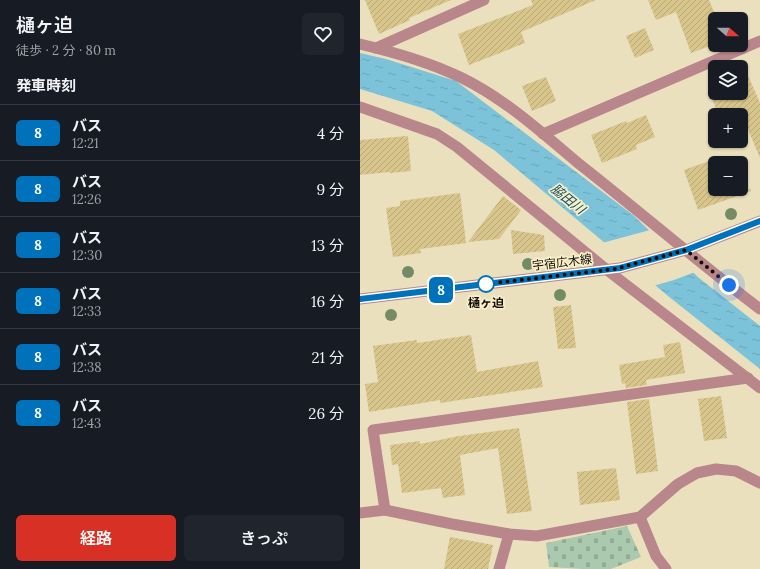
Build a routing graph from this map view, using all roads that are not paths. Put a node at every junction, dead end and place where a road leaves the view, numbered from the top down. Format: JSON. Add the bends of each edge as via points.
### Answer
{"nodes":[{"id":1,"x":484,"y":0,"type":"edge"},
{"id":2,"x":760,"y":41,"type":"edge"},
{"id":3,"x":360,"y":44,"type":"edge"},
{"id":4,"x":376,"y":48,"type":"junction"},
{"id":5,"x":360,"y":107,"type":"edge"},
{"id":6,"x":543,"y":134,"type":"junction"},
{"id":7,"x":760,"y":221,"type":"edge"},
{"id":8,"x":682,"y":251,"type":"junction"},
{"id":9,"x":607,"y":270,"type":"junction"},
{"id":10,"x":360,"y":299,"type":"edge"},
{"id":11,"x":760,"y":309,"type":"edge"},
{"id":12,"x":748,"y":378,"type":"junction"},
{"id":13,"x":760,"y":388,"type":"edge"},
{"id":14,"x":760,"y":483,"type":"edge"},
{"id":15,"x":386,"y":510,"type":"junction"},
{"id":16,"x":360,"y":513,"type":"edge"},
{"id":17,"x":640,"y":517,"type":"junction"},
{"id":18,"x":509,"y":534,"type":"junction"},
{"id":19,"x":499,"y":569,"type":"edge"},
{"id":20,"x":666,"y":569,"type":"edge"}],
"edges":[{"from":1,"to":4,"type":"street"},
{"from":2,"to":6,"type":"street"},
{"from":3,"to":4,"type":"street"},
{"from":4,"to":6,"type":"street","via":[[461,78],[500,101]]},
{"from":5,"to":9,"type":"street","via":[[437,134],[457,147]]},
{"from":6,"to":8,"type":"street"},
{"from":7,"to":8,"type":"street","name":"宇宿広木線"},
{"from":8,"to":9,"type":"street","name":"宇宿広木線"},
{"from":8,"to":11,"type":"street"},
{"from":9,"to":10,"type":"street","name":"宇宿広木線"},
{"from":9,"to":12,"type":"street"},
{"from":12,"to":13,"type":"street"},
{"from":12,"to":15,"type":"street","via":[[373,430]]},
{"from":14,"to":17,"type":"street","via":[[736,471],[716,468],[697,473],[678,484]]},
{"from":15,"to":16,"type":"street"},
{"from":15,"to":18,"type":"street"},
{"from":17,"to":18,"type":"street","via":[[537,536]]},
{"from":17,"to":20,"type":"street","via":[[656,556]]},
{"from":18,"to":19,"type":"street"}]}
